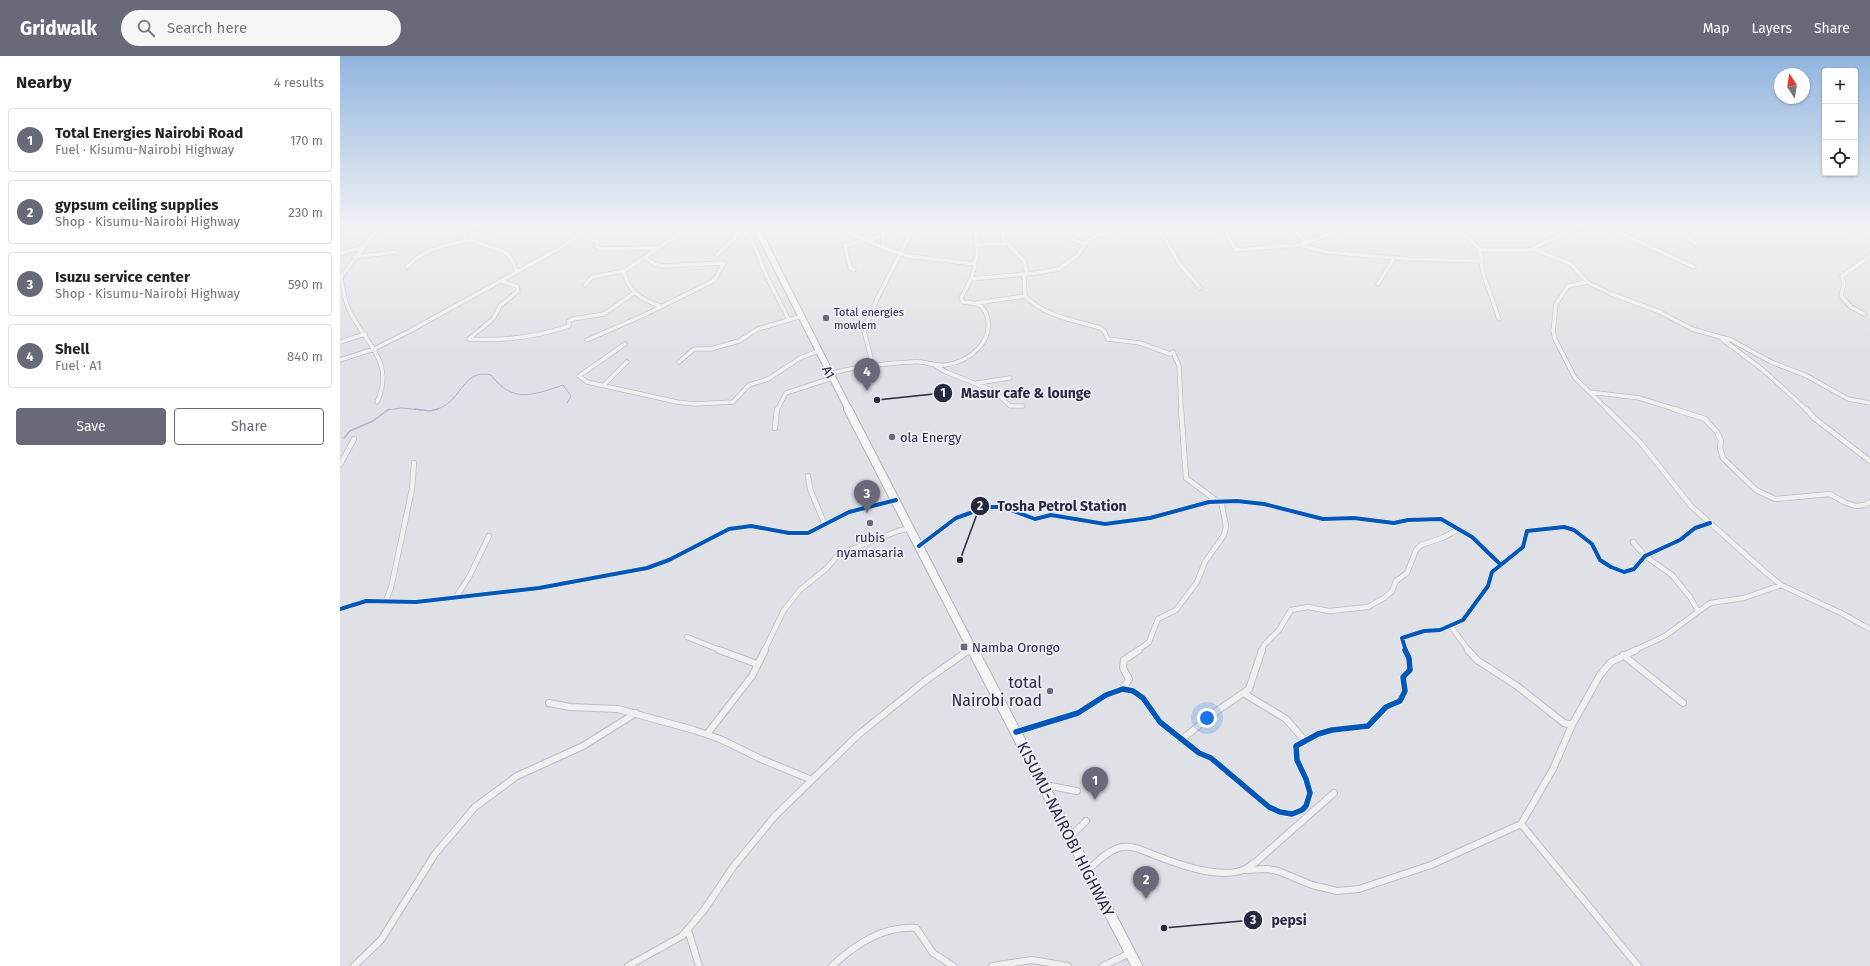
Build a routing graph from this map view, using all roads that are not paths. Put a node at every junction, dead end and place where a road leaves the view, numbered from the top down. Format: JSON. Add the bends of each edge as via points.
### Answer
{"nodes":[{"id":1,"x":346,"y":269,"type":"edge"},
{"id":2,"x":519,"y":269,"type":"edge"},
{"id":3,"x":720,"y":269,"type":"edge"},
{"id":4,"x":764,"y":269,"type":"edge"},
{"id":5,"x":778,"y":269,"type":"edge"},
{"id":6,"x":893,"y":269,"type":"edge"},
{"id":7,"x":973,"y":269,"type":"edge"},
{"id":8,"x":1025,"y":269,"type":"edge"},
{"id":9,"x":1056,"y":269,"type":"edge"},
{"id":10,"x":1184,"y":269,"type":"edge"},
{"id":11,"x":1387,"y":269,"type":"edge"},
{"id":12,"x":1482,"y":269,"type":"edge"},
{"id":13,"x":1576,"y":269,"type":"edge"},
{"id":14,"x":1851,"y":269,"type":"edge"},
{"id":15,"x":516,"y":271,"type":"joint"},
{"id":16,"x":624,"y":271,"type":"joint"},
{"id":17,"x":1026,"y":274,"type":"junction"},
{"id":18,"x":971,"y":279,"type":"junction"},
{"id":19,"x":499,"y":281,"type":"junction"},
{"id":20,"x":1587,"y":282,"type":"junction"},
{"id":21,"x":1378,"y":284,"type":"dead end"},
{"id":22,"x":585,"y":285,"type":"dead end"},
{"id":23,"x":1200,"y":288,"type":"dead end"},
{"id":24,"x":634,"y":293,"type":"junction"},
{"id":25,"x":1025,"y":296,"type":"junction"},
{"id":26,"x":975,"y":304,"type":"junction"},
{"id":27,"x":660,"y":306,"type":"junction"},
{"id":28,"x":1864,"y":314,"type":"dead end"},
{"id":29,"x":802,"y":316,"type":"junction"},
{"id":30,"x":1499,"y":319,"type":"dead end"},
{"id":31,"x":789,"y":320,"type":"junction"},
{"id":32,"x":365,"y":334,"type":"junction"},
{"id":33,"x":1719,"y":337,"type":"junction"},
{"id":34,"x":588,"y":340,"type":"dead end"},
{"id":35,"x":340,"y":342,"type":"edge"},
{"id":36,"x":624,"y":344,"type":"dead end"},
{"id":37,"x":374,"y":349,"type":"junction"},
{"id":38,"x":818,"y":351,"type":"junction"},
{"id":39,"x":340,"y":360,"type":"edge"},
{"id":40,"x":627,"y":362,"type":"dead end"},
{"id":41,"x":679,"y":362,"type":"dead end"},
{"id":42,"x":932,"y":363,"type":"junction"},
{"id":43,"x":873,"y":366,"type":"junction"},
{"id":44,"x":831,"y":376,"type":"junction"},
{"id":45,"x":1010,"y":378,"type":"dead end"},
{"id":46,"x":975,"y":383,"type":"junction"},
{"id":47,"x":604,"y":385,"type":"junction"},
{"id":48,"x":1589,"y":392,"type":"junction"},
{"id":49,"x":377,"y":402,"type":"dead end"},
{"id":50,"x":1870,"y":403,"type":"edge"},
{"id":51,"x":1023,"y":406,"type":"dead end"},
{"id":52,"x":775,"y":428,"type":"dead end"},
{"id":53,"x":864,"y":437,"type":"joint"},
{"id":54,"x":354,"y":440,"type":"dead end"},
{"id":55,"x":1870,"y":461,"type":"edge"},
{"id":56,"x":414,"y":463,"type":"dead end"},
{"id":57,"x":340,"y":465,"type":"edge"},
{"id":58,"x":808,"y":476,"type":"dead end"},
{"id":59,"x":896,"y":500,"type":"junction"},
{"id":60,"x":1219,"y":501,"type":"junction"},
{"id":61,"x":1870,"y":502,"type":"edge"},
{"id":62,"x":1710,"y":523,"type":"junction"},
{"id":63,"x":825,"y":525,"type":"junction"},
{"id":64,"x":911,"y":528,"type":"junction"},
{"id":65,"x":1459,"y":529,"type":"junction"},
{"id":66,"x":489,"y":536,"type":"dead end"},
{"id":67,"x":1633,"y":542,"type":"dead end"},
{"id":68,"x":920,"y":546,"type":"junction"},
{"id":69,"x":1646,"y":556,"type":"junction"},
{"id":70,"x":1500,"y":564,"type":"junction"},
{"id":71,"x":1782,"y":585,"type":"junction"},
{"id":72,"x":456,"y":597,"type":"junction"},
{"id":73,"x":386,"y":600,"type":"junction"},
{"id":74,"x":340,"y":609,"type":"edge"},
{"id":75,"x":1698,"y":611,"type":"junction"},
{"id":76,"x":1450,"y":626,"type":"junction"},
{"id":77,"x":1870,"y":629,"type":"edge"},
{"id":78,"x":687,"y":637,"type":"dead end"},
{"id":79,"x":972,"y":647,"type":"junction"},
{"id":80,"x":1623,"y":655,"type":"junction"},
{"id":81,"x":757,"y":664,"type":"junction"},
{"id":82,"x":1124,"y":689,"type":"junction"},
{"id":83,"x":1244,"y":694,"type":"junction"},
{"id":84,"x":549,"y":703,"type":"dead end"},
{"id":85,"x":1683,"y":703,"type":"dead end"},
{"id":86,"x":636,"y":714,"type":"junction"},
{"id":87,"x":1572,"y":724,"type":"junction"},
{"id":88,"x":1016,"y":732,"type":"junction"},
{"id":89,"x":707,"y":734,"type":"junction"},
{"id":90,"x":1181,"y":740,"type":"junction"},
{"id":91,"x":1305,"y":741,"type":"junction"},
{"id":92,"x":812,"y":780,"type":"junction"},
{"id":93,"x":1043,"y":785,"type":"junction"},
{"id":94,"x":1077,"y":791,"type":"dead end"},
{"id":95,"x":1334,"y":793,"type":"dead end"},
{"id":96,"x":1086,"y":821,"type":"dead end"},
{"id":97,"x":1521,"y":824,"type":"junction"},
{"id":98,"x":1070,"y":837,"type":"junction"},
{"id":99,"x":1087,"y":870,"type":"junction"},
{"id":100,"x":1243,"y":870,"type":"junction"},
{"id":101,"x":688,"y":930,"type":"junction"},
{"id":102,"x":1130,"y":953,"type":"junction"},
{"id":103,"x":354,"y":966,"type":"edge"},
{"id":104,"x":628,"y":966,"type":"edge"},
{"id":105,"x":699,"y":966,"type":"edge"},
{"id":106,"x":832,"y":966,"type":"edge"},
{"id":107,"x":953,"y":966,"type":"edge"},
{"id":108,"x":992,"y":966,"type":"edge"},
{"id":109,"x":1068,"y":966,"type":"edge"},
{"id":110,"x":1103,"y":966,"type":"edge"},
{"id":111,"x":1137,"y":966,"type":"edge"},
{"id":112,"x":1638,"y":966,"type":"edge"}],
"edges":[{"from":1,"to":32,"type":"street","via":[[341,277],[344,302]]},
{"from":2,"to":15,"type":"street"},
{"from":3,"to":27,"type":"street","via":[[714,281]]},
{"from":4,"to":31,"type":"street"},
{"from":5,"to":29,"type":"highway","number":"A1"},
{"from":6,"to":43,"type":"street","via":[[864,331]]},
{"from":7,"to":18,"type":"street"},
{"from":8,"to":17,"type":"street"},
{"from":9,"to":17,"type":"street"},
{"from":10,"to":23,"type":"street"},
{"from":11,"to":21,"type":"street"},
{"from":12,"to":30,"type":"street"},
{"from":13,"to":20,"type":"street"},
{"from":14,"to":28,"type":"street","via":[[1842,276],[1844,284],[1841,296],[1851,307]]},
{"from":15,"to":19,"type":"street"},
{"from":16,"to":22,"type":"street","via":[[594,277]]},
{"from":16,"to":24,"type":"street"},
{"from":17,"to":18,"type":"street"},
{"from":17,"to":25,"type":"street"},
{"from":18,"to":26,"type":"street","via":[[961,298],[963,302]]},
{"from":19,"to":24,"type":"street","via":[[517,286],[518,291],[500,306],[493,320],[469,339],[546,334],[569,326],[569,321],[573,319],[604,314]]},
{"from":19,"to":37,"type":"street"},
{"from":20,"to":33,"type":"street","via":[[1660,312],[1692,329]]},
{"from":20,"to":48,"type":"street","via":[[1567,287],[1556,304],[1553,331],[1571,372]]},
{"from":24,"to":27,"type":"street"},
{"from":25,"to":26,"type":"street"},
{"from":25,"to":60,"type":"street","via":[[1047,313],[1100,328],[1108,339],[1140,343],[1170,354],[1173,352],[1179,366],[1186,478]]},
{"from":26,"to":42,"type":"street","via":[[982,306],[986,314],[987,338],[984,345],[948,365]]},
{"from":27,"to":34,"type":"street"},
{"from":29,"to":31,"type":"street"},
{"from":29,"to":38,"type":"highway","name":"A1","number":"A1"},
{"from":31,"to":41,"type":"street","via":[[758,329],[739,341],[711,349],[694,349]]},
{"from":32,"to":35,"type":"street"},
{"from":32,"to":37,"type":"street"},
{"from":33,"to":50,"type":"street","via":[[1807,376],[1848,399]]},
{"from":33,"to":55,"type":"street","via":[[1763,370],[1814,418]]},
{"from":36,"to":47,"type":"street","via":[[579,376],[587,382]]},
{"from":37,"to":39,"type":"street"},
{"from":37,"to":49,"type":"street","via":[[383,370],[384,381]]},
{"from":38,"to":44,"type":"highway","name":"A1","number":"A1"},
{"from":38,"to":47,"type":"street","via":[[800,358],[768,379],[749,385],[730,403],[677,402]]},
{"from":40,"to":47,"type":"street"},
{"from":42,"to":43,"type":"street"},
{"from":42,"to":46,"type":"street","via":[[946,372]]},
{"from":43,"to":44,"type":"street","via":[[842,370]]},
{"from":44,"to":52,"type":"street","via":[[786,393],[776,412]]},
{"from":44,"to":53,"type":"highway","name":"A1","number":"A1"},
{"from":45,"to":46,"type":"street"},
{"from":46,"to":51,"type":"street","via":[[994,391],[1010,406]]},
{"from":48,"to":61,"type":"street","via":[[1639,398],[1705,419],[1717,432],[1724,458],[1756,490],[1770,497],[1781,499],[1830,494],[1837,500],[1852,505],[1865,506]]},
{"from":48,"to":62,"type":"street","via":[[1640,442],[1681,494]]},
{"from":53,"to":59,"type":"highway","name":"KISUMU-NAIROBI HIGHWAY","number":"A1"},
{"from":54,"to":57,"type":"street"},
{"from":56,"to":73,"type":"street","via":[[412,489],[391,588]]},
{"from":58,"to":63,"type":"street","via":[[810,490]]},
{"from":59,"to":63,"type":"street","via":[[854,510]]},
{"from":59,"to":64,"type":"highway","name":"KISUMU-NAIROBI HIGHWAY","number":"A1"},
{"from":60,"to":65,"type":"street","via":[[1251,502],[1323,519],[1354,518],[1394,523],[1440,519]]},
{"from":60,"to":68,"type":"street","via":[[1150,518],[1105,524],[1051,515],[1035,519],[1003,507],[987,507],[956,518]]},
{"from":60,"to":82,"type":"street","via":[[1226,526],[1224,535],[1205,562],[1198,582],[1176,610],[1158,619],[1149,642],[1124,660],[1123,667],[1129,679]]},
{"from":62,"to":69,"type":"street","via":[[1695,528],[1680,540]]},
{"from":62,"to":71,"type":"street"},
{"from":63,"to":72,"type":"street","via":[[813,532],[800,534],[766,527],[744,526],[720,533],[661,565],[552,586]]},
{"from":64,"to":68,"type":"highway","name":"KISUMU-NAIROBI HIGHWAY","number":"A1"},
{"from":64,"to":81,"type":"street","via":[[848,549],[835,557],[827,568],[800,590],[787,605]]},
{"from":65,"to":70,"type":"street","via":[[1478,542]]},
{"from":65,"to":83,"type":"street","via":[[1421,545],[1416,550],[1407,573],[1396,582],[1392,591],[1368,607],[1361,610],[1329,611],[1308,607],[1291,610],[1279,630],[1264,645],[1250,686]]},
{"from":66,"to":72,"type":"street"},
{"from":67,"to":69,"type":"street"},
{"from":68,"to":79,"type":"highway","name":"KISUMU-NAIROBI HIGHWAY","number":"A1"},
{"from":69,"to":70,"type":"street","via":[[1634,569],[1624,572],[1600,560],[1592,544],[1578,533],[1570,528],[1558,527],[1527,531],[1520,551]]},
{"from":69,"to":75,"type":"street","via":[[1672,575]]},
{"from":70,"to":76,"type":"street","via":[[1492,572],[1488,586],[1463,620]]},
{"from":71,"to":75,"type":"street","via":[[1744,598],[1710,603]]},
{"from":71,"to":77,"type":"street"},
{"from":72,"to":73,"type":"street","via":[[416,602]]},
{"from":73,"to":74,"type":"street","via":[[366,601]]},
{"from":75,"to":80,"type":"street","via":[[1666,636]]},
{"from":76,"to":87,"type":"street","via":[[1478,660],[1564,723]]},
{"from":76,"to":91,"type":"street","via":[[1402,638],[1410,670],[1403,677],[1405,691],[1400,701],[1386,708],[1368,726],[1332,730]]},
{"from":78,"to":81,"type":"street"},
{"from":79,"to":88,"type":"highway","name":"KISUMU-NAIROBI HIGHWAY","number":"A1"},
{"from":79,"to":92,"type":"street","via":[[925,681],[858,736]]},
{"from":80,"to":85,"type":"street"},
{"from":80,"to":87,"type":"street","via":[[1611,662],[1600,675]]},
{"from":81,"to":89,"type":"street","via":[[752,676]]},
{"from":82,"to":88,"type":"street","via":[[1106,695],[1078,713]]},
{"from":82,"to":90,"type":"street","via":[[1133,691],[1143,698],[1160,722]]},
{"from":83,"to":90,"type":"street","via":[[1217,711]]},
{"from":83,"to":91,"type":"street","via":[[1286,720]]},
{"from":84,"to":86,"type":"street"},
{"from":86,"to":89,"type":"street"},
{"from":86,"to":103,"type":"street","via":[[583,746],[517,776],[475,807],[435,854],[381,940]]},
{"from":87,"to":97,"type":"street","via":[[1553,769]]},
{"from":88,"to":93,"type":"highway","name":"KISUMU-NAIROBI HIGHWAY","number":"A1"},
{"from":89,"to":92,"type":"street"},
{"from":90,"to":91,"type":"street","via":[[1211,758],[1269,807],[1287,815],[1304,808],[1309,801],[1310,790],[1295,752],[1296,746]]},
{"from":92,"to":101,"type":"street","via":[[775,816],[738,861]]},
{"from":93,"to":94,"type":"street"},
{"from":93,"to":98,"type":"highway","name":"KISUMU-NAIROBI HIGHWAY","number":"A1"},
{"from":95,"to":100,"type":"street","via":[[1256,862]]},
{"from":96,"to":98,"type":"street"},
{"from":97,"to":100,"type":"street","via":[[1431,865],[1359,889],[1337,891],[1268,869]]},
{"from":97,"to":112,"type":"street"},
{"from":98,"to":99,"type":"highway","name":"KISUMU-NAIROBI HIGHWAY","number":"A1"},
{"from":99,"to":100,"type":"street","via":[[1115,850],[1128,847],[1200,868],[1222,872]]},
{"from":99,"to":102,"type":"highway","name":"KISUMU-NAIROBI HIGHWAY","number":"A1"},
{"from":101,"to":104,"type":"street","via":[[673,942]]},
{"from":101,"to":105,"type":"street"},
{"from":102,"to":110,"type":"street"},
{"from":102,"to":111,"type":"highway","name":"KISUMU-NAIROBI HIGHWAY","number":"A1"},
{"from":106,"to":107,"type":"street","via":[[863,942],[904,926],[916,928],[933,953]]},
{"from":108,"to":109,"type":"street","via":[[1032,960]]}]}
